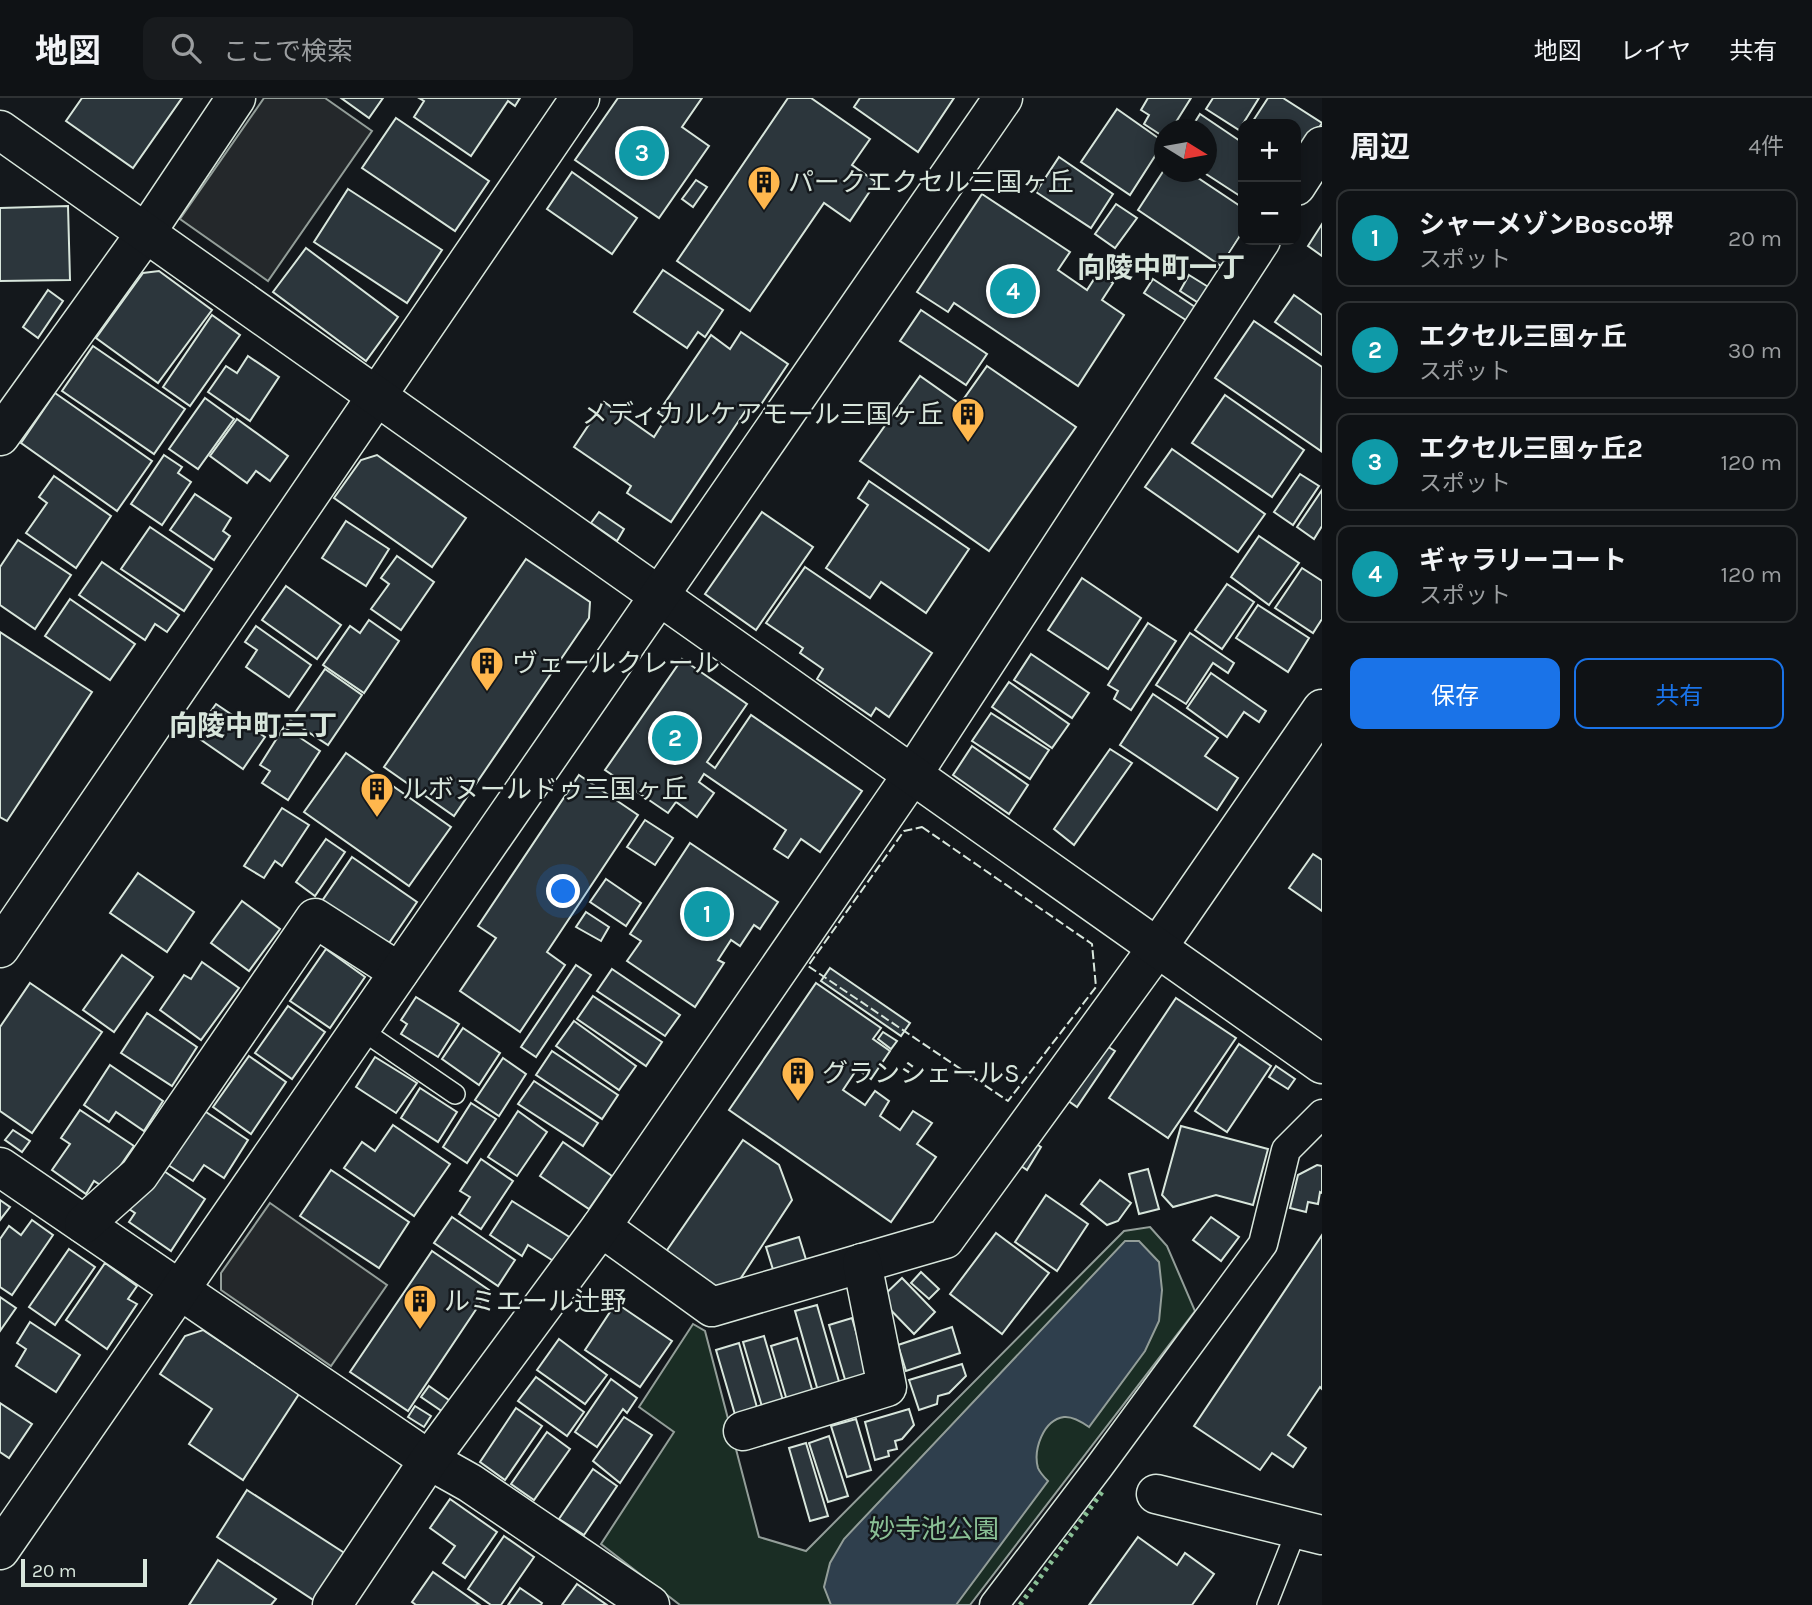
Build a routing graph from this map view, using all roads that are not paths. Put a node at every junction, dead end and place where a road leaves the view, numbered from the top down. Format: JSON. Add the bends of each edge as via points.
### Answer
{"nodes":[{"id":1,"x":236,"y":98,"type":"edge"},
{"id":2,"x":580,"y":98,"type":"edge"},
{"id":3,"x":1003,"y":98,"type":"edge"},
{"id":4,"x":0,"y":130,"type":"edge"},
{"id":5,"x":1322,"y":146,"type":"edge"},
{"id":6,"x":1299,"y":182,"type":"edge"},
{"id":7,"x":145,"y":234,"type":"junction"},
{"id":8,"x":1258,"y":245,"type":"edge"},
{"id":9,"x":375,"y":396,"type":"junction"},
{"id":10,"x":0,"y":436,"type":"edge"},
{"id":11,"x":658,"y":596,"type":"junction"},
{"id":12,"x":1322,"y":709,"type":"edge"},
{"id":13,"x":912,"y":775,"type":"junction"},
{"id":14,"x":0,"y":948,"type":"edge"},
{"id":15,"x":1157,"y":948,"type":"junction"},
{"id":16,"x":399,"y":972,"type":"junction"},
{"id":17,"x":360,"y":1029,"type":"junction"},
{"id":18,"x":1322,"y":1064,"type":"edge"},
{"id":19,"x":455,"y":1094,"type":"dead end"},
{"id":20,"x":1322,"y":1114,"type":"edge"},
{"id":21,"x":0,"y":1167,"type":"edge"},
{"id":22,"x":84,"y":1224,"type":"junction"},
{"id":23,"x":601,"y":1227,"type":"junction"},
{"id":24,"x":862,"y":1264,"type":"junction"},
{"id":25,"x":180,"y":1290,"type":"junction"},
{"id":26,"x":743,"y":1431,"type":"dead end"},
{"id":27,"x":429,"y":1460,"type":"junction"},
{"id":28,"x":1156,"y":1494,"type":"dead end"},
{"id":29,"x":1309,"y":1532,"type":"edge"},
{"id":30,"x":0,"y":1550,"type":"edge"},
{"id":31,"x":332,"y":1605,"type":"edge"},
{"id":32,"x":650,"y":1605,"type":"edge"},
{"id":33,"x":994,"y":1605,"type":"edge"},
{"id":34,"x":1267,"y":1605,"type":"edge"}],
"edges":[{"from":1,"to":7,"type":"street"},
{"from":2,"to":9,"type":"street"},
{"from":3,"to":11,"type":"street"},
{"from":4,"to":7,"type":"street"},
{"from":5,"to":6,"type":"street"},
{"from":7,"to":9,"type":"street"},
{"from":7,"to":10,"type":"street"},
{"from":8,"to":13,"type":"street"},
{"from":9,"to":11,"type":"street"},
{"from":9,"to":14,"type":"street"},
{"from":11,"to":13,"type":"street"},
{"from":11,"to":16,"type":"street"},
{"from":12,"to":15,"type":"street"},
{"from":13,"to":15,"type":"street"},
{"from":13,"to":23,"type":"street"},
{"from":15,"to":18,"type":"street"},
{"from":15,"to":24,"type":"street","via":[[945,1239]]},
{"from":16,"to":17,"type":"street"},
{"from":16,"to":22,"type":"street","via":[[315,918],[139,1175]]},
{"from":17,"to":19,"type":"lane"},
{"from":17,"to":25,"type":"street"},
{"from":20,"to":33,"type":"street","via":[[1286,1150],[1263,1244]]},
{"from":21,"to":22,"type":"street"},
{"from":22,"to":25,"type":"street"},
{"from":23,"to":24,"type":"street","via":[[712,1307]]},
{"from":23,"to":27,"type":"street"},
{"from":24,"to":26,"type":"street","via":[[887,1387]]},
{"from":25,"to":27,"type":"street"},
{"from":25,"to":30,"type":"street"},
{"from":27,"to":31,"type":"street"},
{"from":27,"to":32,"type":"street"},
{"from":28,"to":29,"type":"street"},
{"from":29,"to":34,"type":"lane"}]}
